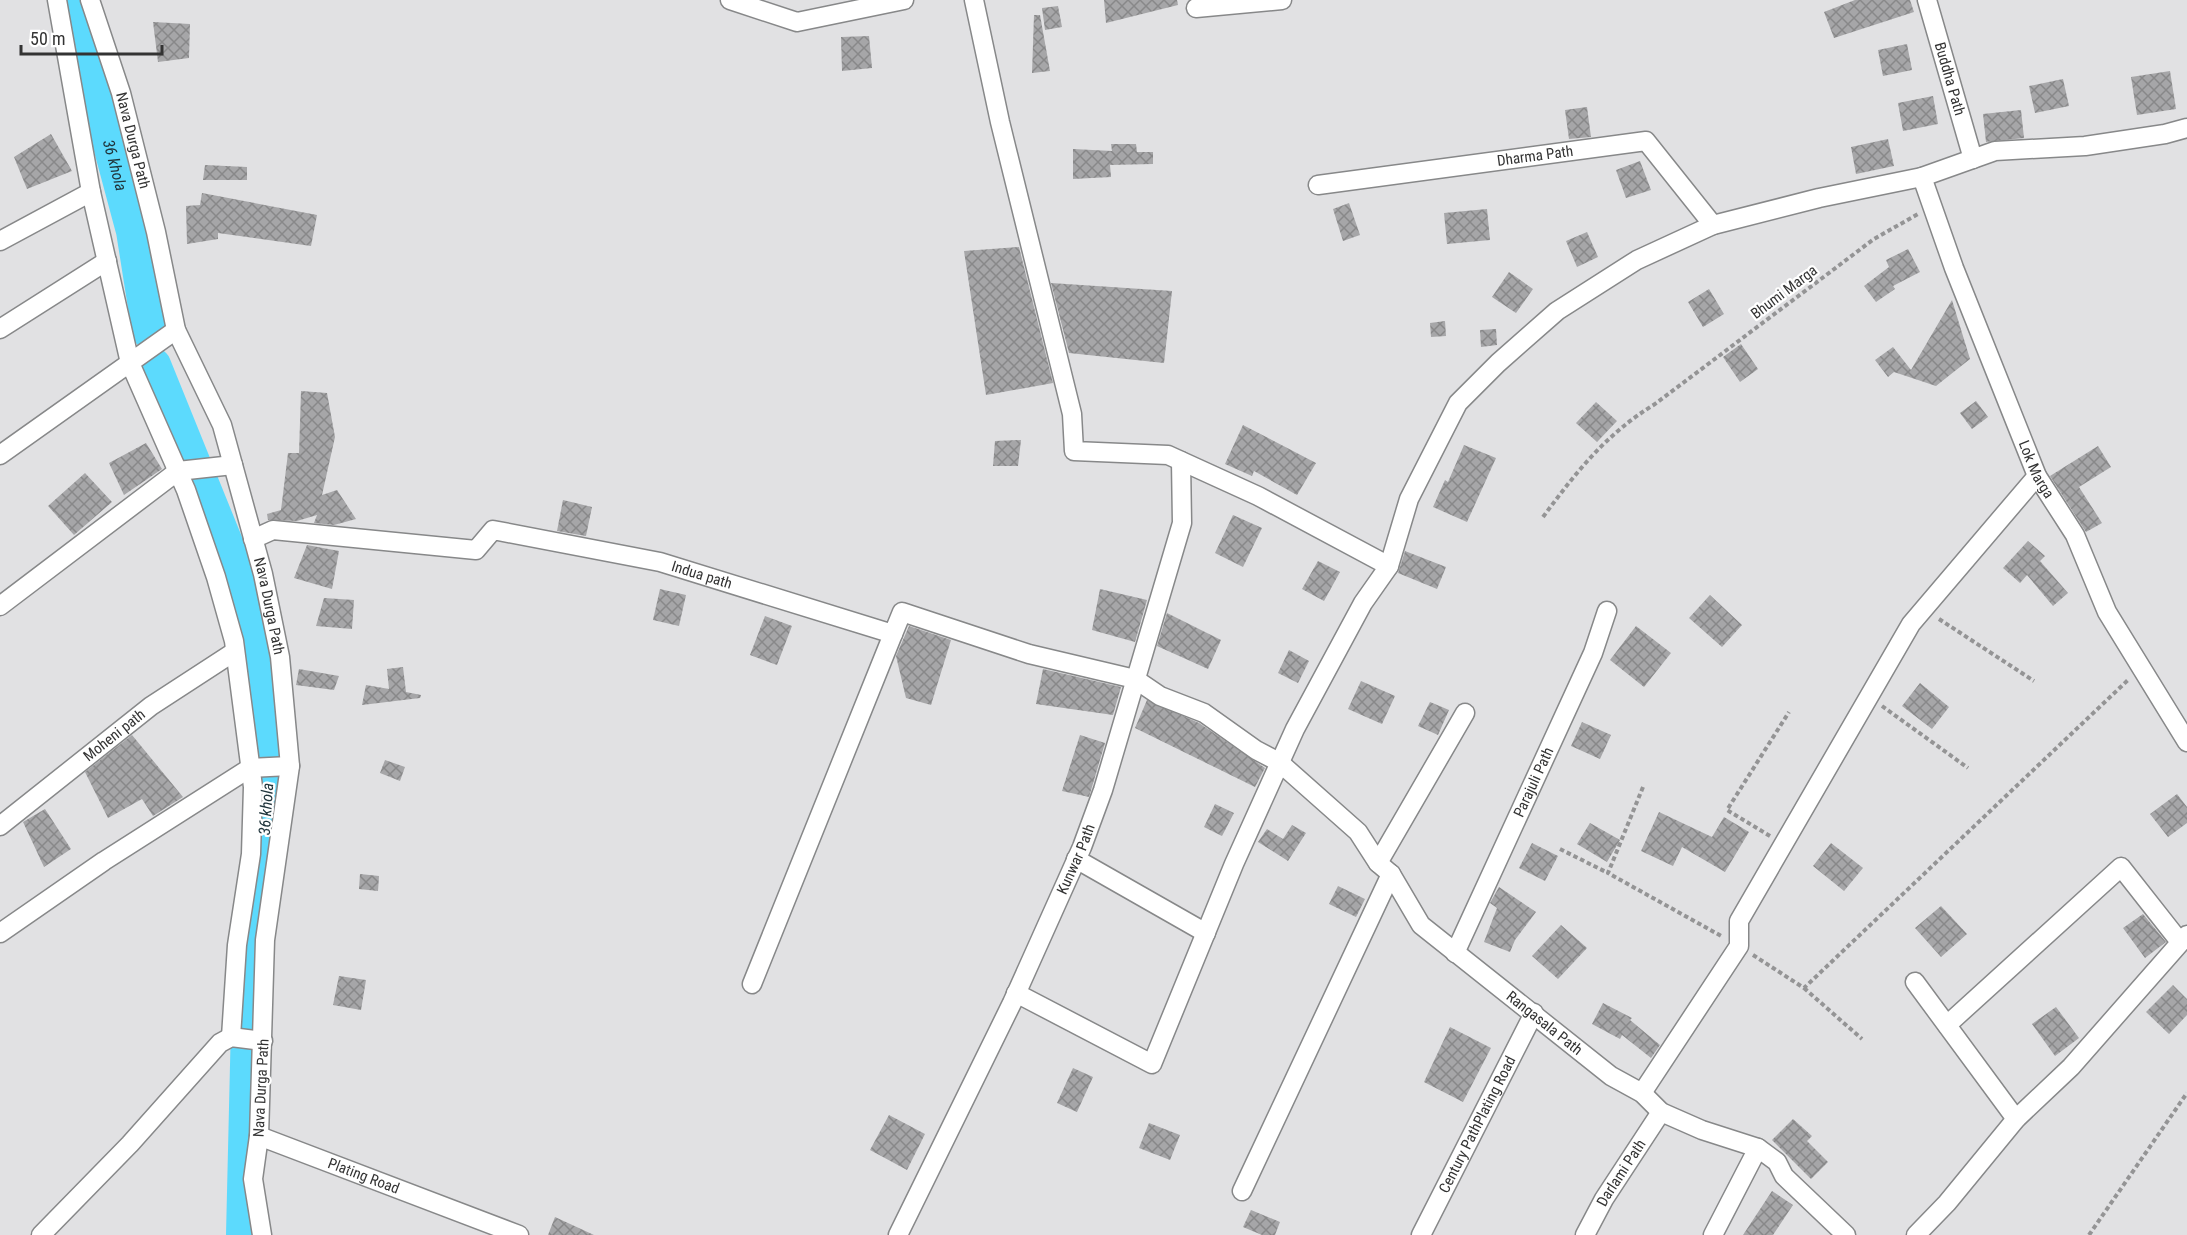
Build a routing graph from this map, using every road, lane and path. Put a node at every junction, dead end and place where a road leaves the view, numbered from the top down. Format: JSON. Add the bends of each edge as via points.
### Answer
{"nodes":[{"id":1,"x":57,"y":0,"type":"edge"},
{"id":2,"x":90,"y":0,"type":"edge"},
{"id":3,"x":730,"y":0,"type":"edge"},
{"id":4,"x":904,"y":0,"type":"edge"},
{"id":5,"x":974,"y":0,"type":"edge"},
{"id":6,"x":1282,"y":0,"type":"edge"},
{"id":7,"x":1927,"y":0,"type":"edge"},
{"id":8,"x":1196,"y":8,"type":"dead end"},
{"id":9,"x":2187,"y":128,"type":"edge"},
{"id":10,"x":1973,"y":159,"type":"junction"},
{"id":11,"x":1922,"y":177,"type":"junction"},
{"id":12,"x":1318,"y":185,"type":"dead end"},
{"id":13,"x":91,"y":192,"type":"junction"},
{"id":14,"x":1932,"y":207,"type":"junction"},
{"id":15,"x":1713,"y":225,"type":"junction"},
{"id":16,"x":0,"y":241,"type":"edge"},
{"id":17,"x":107,"y":261,"type":"junction"},
{"id":18,"x":0,"y":329,"type":"edge"},
{"id":19,"x":176,"y":330,"type":"junction"},
{"id":20,"x":130,"y":363,"type":"junction"},
{"id":21,"x":0,"y":455,"type":"edge"},
{"id":22,"x":1181,"y":461,"type":"junction"},
{"id":23,"x":232,"y":465,"type":"junction"},
{"id":24,"x":178,"y":471,"type":"junction"},
{"id":25,"x":2037,"y":476,"type":"junction"},
{"id":26,"x":1544,"y":517,"type":"dead end"},
{"id":27,"x":253,"y":539,"type":"junction"},
{"id":28,"x":1389,"y":566,"type":"junction"},
{"id":29,"x":0,"y":606,"type":"edge"},
{"id":30,"x":1923,"y":609,"type":"junction"},
{"id":31,"x":1608,"y":611,"type":"dead end"},
{"id":32,"x":893,"y":634,"type":"junction"},
{"id":33,"x":234,"y":652,"type":"junction"},
{"id":34,"x":2140,"y":668,"type":"junction"},
{"id":35,"x":1135,"y":679,"type":"junction"},
{"id":36,"x":2034,"y":681,"type":"dead end"},
{"id":37,"x":1869,"y":697,"type":"junction"},
{"id":38,"x":1789,"y":712,"type":"dead end"},
{"id":39,"x":1465,"y":713,"type":"dead end"},
{"id":40,"x":2187,"y":742,"type":"edge"},
{"id":41,"x":1279,"y":762,"type":"junction"},
{"id":42,"x":290,"y":766,"type":"junction"},
{"id":43,"x":250,"y":768,"type":"junction"},
{"id":44,"x":1968,"y":768,"type":"dead end"},
{"id":45,"x":1643,"y":787,"type":"dead end"},
{"id":46,"x":0,"y":826,"type":"edge"},
{"id":47,"x":1783,"y":845,"type":"junction"},
{"id":48,"x":1560,"y":849,"type":"dead end"},
{"id":49,"x":1076,"y":860,"type":"junction"},
{"id":50,"x":1385,"y":868,"type":"junction"},
{"id":51,"x":1608,"y":873,"type":"junction"},
{"id":52,"x":0,"y":933,"type":"edge"},
{"id":53,"x":1206,"y":933,"type":"junction"},
{"id":54,"x":2184,"y":938,"type":"edge"},
{"id":55,"x":1739,"y":946,"type":"junction"},
{"id":56,"x":1455,"y":953,"type":"junction"},
{"id":57,"x":1915,"y":982,"type":"dead end"},
{"id":58,"x":752,"y":984,"type":"dead end"},
{"id":59,"x":1804,"y":988,"type":"junction"},
{"id":60,"x":1016,"y":993,"type":"junction"},
{"id":61,"x":1534,"y":1013,"type":"junction"},
{"id":62,"x":1947,"y":1025,"type":"junction"},
{"id":63,"x":231,"y":1038,"type":"junction"},
{"id":64,"x":1862,"y":1039,"type":"dead end"},
{"id":65,"x":263,"y":1041,"type":"junction"},
{"id":66,"x":1642,"y":1093,"type":"junction"},
{"id":67,"x":2187,"y":1093,"type":"edge"},
{"id":68,"x":1661,"y":1112,"type":"junction"},
{"id":69,"x":2016,"y":1119,"type":"junction"},
{"id":70,"x":259,"y":1136,"type":"junction"},
{"id":71,"x":1758,"y":1148,"type":"junction"},
{"id":72,"x":1242,"y":1191,"type":"dead end"},
{"id":73,"x":1823,"y":1227,"type":"edge"},
{"id":74,"x":41,"y":1235,"type":"edge"},
{"id":75,"x":262,"y":1235,"type":"edge"},
{"id":76,"x":519,"y":1235,"type":"edge"},
{"id":77,"x":898,"y":1235,"type":"edge"},
{"id":78,"x":1421,"y":1235,"type":"edge"},
{"id":79,"x":1585,"y":1235,"type":"edge"},
{"id":80,"x":1713,"y":1235,"type":"edge"},
{"id":81,"x":1846,"y":1235,"type":"edge"},
{"id":82,"x":1916,"y":1235,"type":"edge"},
{"id":83,"x":2090,"y":1235,"type":"edge"}],
"edges":[{"from":1,"to":13,"type":"street"},
{"from":2,"to":19,"type":"street","name":"Nava Durga Path","via":[[121,93]]},
{"from":3,"to":4,"type":"street","via":[[797,22]]},
{"from":5,"to":22,"type":"street","via":[[1072,414],[1074,451],[1168,455]]},
{"from":6,"to":8,"type":"street"},
{"from":7,"to":10,"type":"street","name":"Buddha Path"},
{"from":9,"to":10,"type":"street","via":[[2085,146],[1995,151]]},
{"from":10,"to":11,"type":"street"},
{"from":11,"to":14,"type":"street","name":"Lok Marga"},
{"from":11,"to":15,"type":"street"},
{"from":12,"to":15,"type":"street","name":"Dharma Path","via":[[1646,141]]},
{"from":13,"to":16,"type":"street"},
{"from":13,"to":17,"type":"street"},
{"from":14,"to":25,"type":"street","name":"Lok Marga"},
{"from":14,"to":26,"type":"path","name":"Bhumi Marga","via":[[1874,239],[1655,404],[1625,422],[1580,467]]},
{"from":15,"to":28,"type":"street","via":[[1636,260],[1557,310],[1458,403],[1410,499]]},
{"from":17,"to":18,"type":"street"},
{"from":17,"to":20,"type":"street"},
{"from":19,"to":20,"type":"street"},
{"from":19,"to":23,"type":"street","name":"Nava Durga Path","via":[[222,425]]},
{"from":20,"to":21,"type":"street"},
{"from":20,"to":24,"type":"street"},
{"from":22,"to":28,"type":"street","via":[[1258,496]]},
{"from":22,"to":35,"type":"street","name":"Kunwar Path","via":[[1182,524]]},
{"from":23,"to":24,"type":"street"},
{"from":23,"to":27,"type":"street","name":"Nava Durga Path"},
{"from":24,"to":29,"type":"street"},
{"from":24,"to":33,"type":"street","via":[[216,577]]},
{"from":25,"to":30,"type":"street"},
{"from":25,"to":34,"type":"street","name":"Lok Marga","via":[[2075,535],[2107,612]]},
{"from":27,"to":32,"type":"street","name":"Indua path","via":[[273,530],[476,549],[493,530],[660,562]]},
{"from":27,"to":42,"type":"street","name":"Nava Durga Path","via":[[280,657]]},
{"from":28,"to":41,"type":"street","via":[[1362,603]]},
{"from":30,"to":36,"type":"path"},
{"from":30,"to":37,"type":"street"},
{"from":31,"to":56,"type":"street","name":"Parajuli Path","via":[[1593,653]]},
{"from":32,"to":35,"type":"street","via":[[902,612],[1029,654]]},
{"from":32,"to":58,"type":"street"},
{"from":33,"to":43,"type":"street"},
{"from":33,"to":46,"type":"street","name":"Moheni path","via":[[151,706]]},
{"from":34,"to":40,"type":"street","name":"Lok Marga"},
{"from":34,"to":59,"type":"path"},
{"from":35,"to":41,"type":"street","name":"Rangasala Path","via":[[1160,696],[1204,713]]},
{"from":35,"to":49,"type":"street","name":"Kunwar Path","via":[[1103,790]]},
{"from":37,"to":44,"type":"path"},
{"from":37,"to":47,"type":"street"},
{"from":38,"to":47,"type":"path","via":[[1727,810]]},
{"from":39,"to":50,"type":"street"},
{"from":41,"to":50,"type":"street","name":"Rangasala Path","via":[[1358,831]]},
{"from":41,"to":53,"type":"street"},
{"from":42,"to":43,"type":"street"},
{"from":42,"to":65,"type":"street","name":"Nava Durga Path","via":[[265,939]]},
{"from":43,"to":52,"type":"street"},
{"from":43,"to":63,"type":"street","via":[[251,854],[237,945]]},
{"from":45,"to":51,"type":"path"},
{"from":47,"to":55,"type":"street","via":[[1739,921]]},
{"from":48,"to":51,"type":"path"},
{"from":49,"to":53,"type":"street"},
{"from":49,"to":60,"type":"street","name":"Kunwar Path"},
{"from":50,"to":56,"type":"street","name":"Rangasala Path","via":[[1421,925]]},
{"from":50,"to":72,"type":"street"},
{"from":51,"to":55,"type":"path"},
{"from":53,"to":60,"type":"street","via":[[1152,1064]]},
{"from":54,"to":62,"type":"street","via":[[2121,867]]},
{"from":54,"to":69,"type":"street","via":[[2071,1067]]},
{"from":55,"to":59,"type":"path"},
{"from":55,"to":66,"type":"street"},
{"from":56,"to":61,"type":"street","name":"Rangasala Path"},
{"from":57,"to":62,"type":"street"},
{"from":59,"to":64,"type":"path"},
{"from":60,"to":77,"type":"street","name":"Kunwar Path"},
{"from":61,"to":66,"type":"street","name":"Rangasala Path","via":[[1611,1076]]},
{"from":61,"to":78,"type":"street","name":"Century PathPlating Road"},
{"from":62,"to":69,"type":"street"},
{"from":63,"to":65,"type":"street"},
{"from":63,"to":74,"type":"street","via":[[220,1043],[130,1144]]},
{"from":65,"to":70,"type":"street","name":"Nava Durga Path"},
{"from":66,"to":68,"type":"street","name":"Rangasala Path"},
{"from":67,"to":83,"type":"path"},
{"from":68,"to":71,"type":"street","name":"Rangasala Path"},
{"from":68,"to":79,"type":"street","name":"Darlami Path"},
{"from":69,"to":82,"type":"street"},
{"from":70,"to":75,"type":"street","name":"Nava Durga Path","via":[[253,1179]]},
{"from":70,"to":76,"type":"street","name":"Plating Road"},
{"from":71,"to":73,"type":"street","name":"Rangasala Path","via":[[1778,1162],[1784,1176]]},
{"from":71,"to":80,"type":"street"},
{"from":73,"to":81,"type":"street","name":"Rangasala Path"}]}
